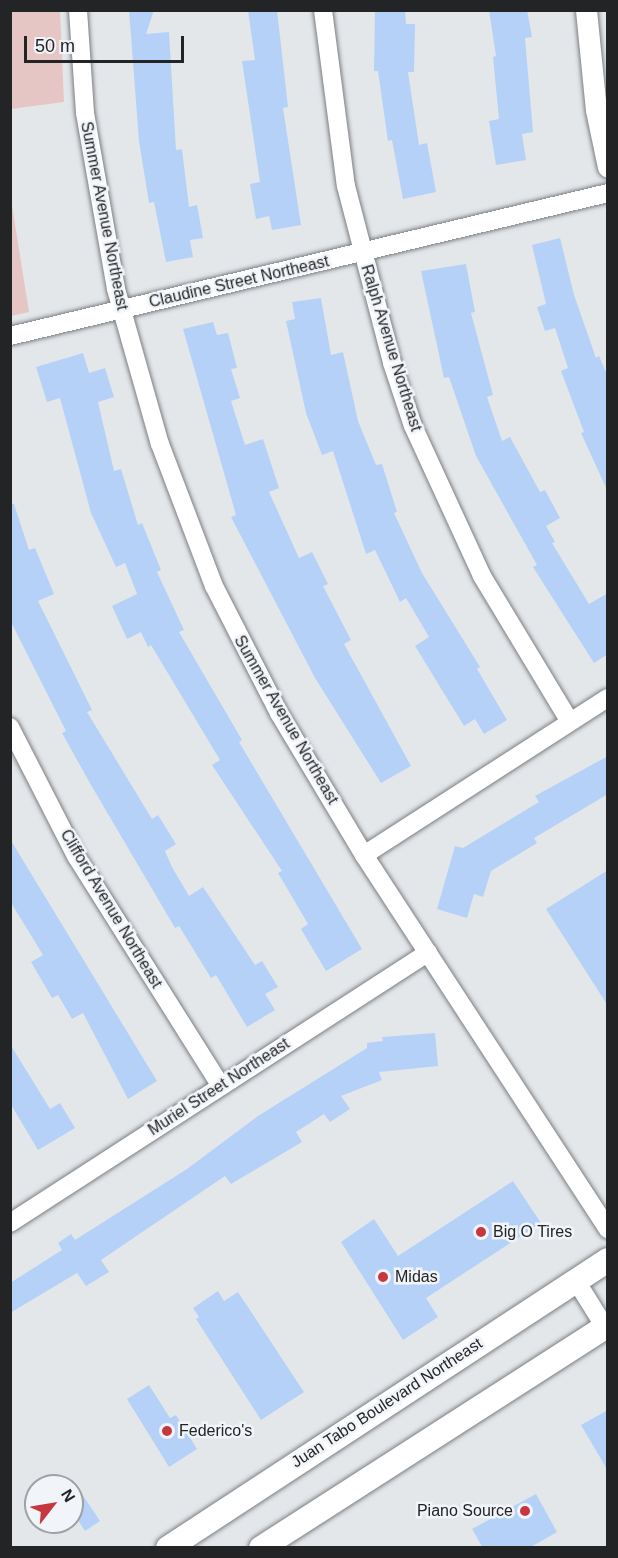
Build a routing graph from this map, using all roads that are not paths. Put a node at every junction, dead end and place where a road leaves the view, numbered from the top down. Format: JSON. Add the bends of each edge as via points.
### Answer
{"nodes":[{"id":1,"x":78,"y":10,"type":"edge"},
{"id":2,"x":323,"y":10,"type":"edge"},
{"id":3,"x":586,"y":10,"type":"edge"},
{"id":4,"x":608,"y":167,"type":"edge"},
{"id":5,"x":608,"y":193,"type":"edge"},
{"id":6,"x":362,"y":253,"type":"junction"},
{"id":7,"x":121,"y":310,"type":"junction"},
{"id":8,"x":10,"y":336,"type":"edge"},
{"id":9,"x":608,"y":698,"type":"edge"},
{"id":10,"x":570,"y":722,"type":"junction"},
{"id":11,"x":10,"y":727,"type":"edge"},
{"id":12,"x":364,"y":855,"type":"junction"},
{"id":13,"x":428,"y":953,"type":"junction"},
{"id":14,"x":221,"y":1086,"type":"junction"},
{"id":15,"x":13,"y":1217,"type":"edge"},
{"id":16,"x":608,"y":1230,"type":"edge"},
{"id":17,"x":608,"y":1260,"type":"edge"},
{"id":18,"x":574,"y":1279,"type":"junction"},
{"id":19,"x":606,"y":1328,"type":"edge"},
{"id":20,"x":168,"y":1548,"type":"edge"},
{"id":21,"x":261,"y":1548,"type":"edge"}],
"edges":[{"from":1,"to":7,"type":"street","name":"Summer Avenue Northeast","via":[[85,113],[103,229]]},
{"from":2,"to":6,"type":"street","name":"Ralph Avenue Northeast","via":[[330,87]]},
{"from":3,"to":4,"type":"street","via":[[596,110]]},
{"from":5,"to":6,"type":"street","name":"Claudine Street Northeast"},
{"from":6,"to":7,"type":"street","name":"Claudine Street Northeast"},
{"from":6,"to":10,"type":"street","name":"Ralph Avenue Northeast","via":[[392,363],[441,492],[482,576]]},
{"from":7,"to":8,"type":"street","name":"Claudine Street Northeast"},
{"from":7,"to":12,"type":"street","name":"Summer Avenue Northeast","via":[[160,444],[214,586],[279,713]]},
{"from":9,"to":10,"type":"street"},
{"from":10,"to":12,"type":"street"},
{"from":11,"to":14,"type":"street","name":"Clifford Avenue Northeast","via":[[76,856]]},
{"from":12,"to":13,"type":"street","name":"Summer Avenue Northeast"},
{"from":13,"to":14,"type":"street","name":"Muriel Street Northeast"},
{"from":13,"to":16,"type":"street","name":"Summer Avenue Northeast"},
{"from":14,"to":15,"type":"street","name":"Muriel Street Northeast"},
{"from":17,"to":18,"type":"main road","name":"Juan Tabo Boulevard Northeast"},
{"from":18,"to":19,"type":"street"},
{"from":18,"to":20,"type":"main road","name":"Juan Tabo Boulevard Northeast"},
{"from":19,"to":21,"type":"main road"}]}
